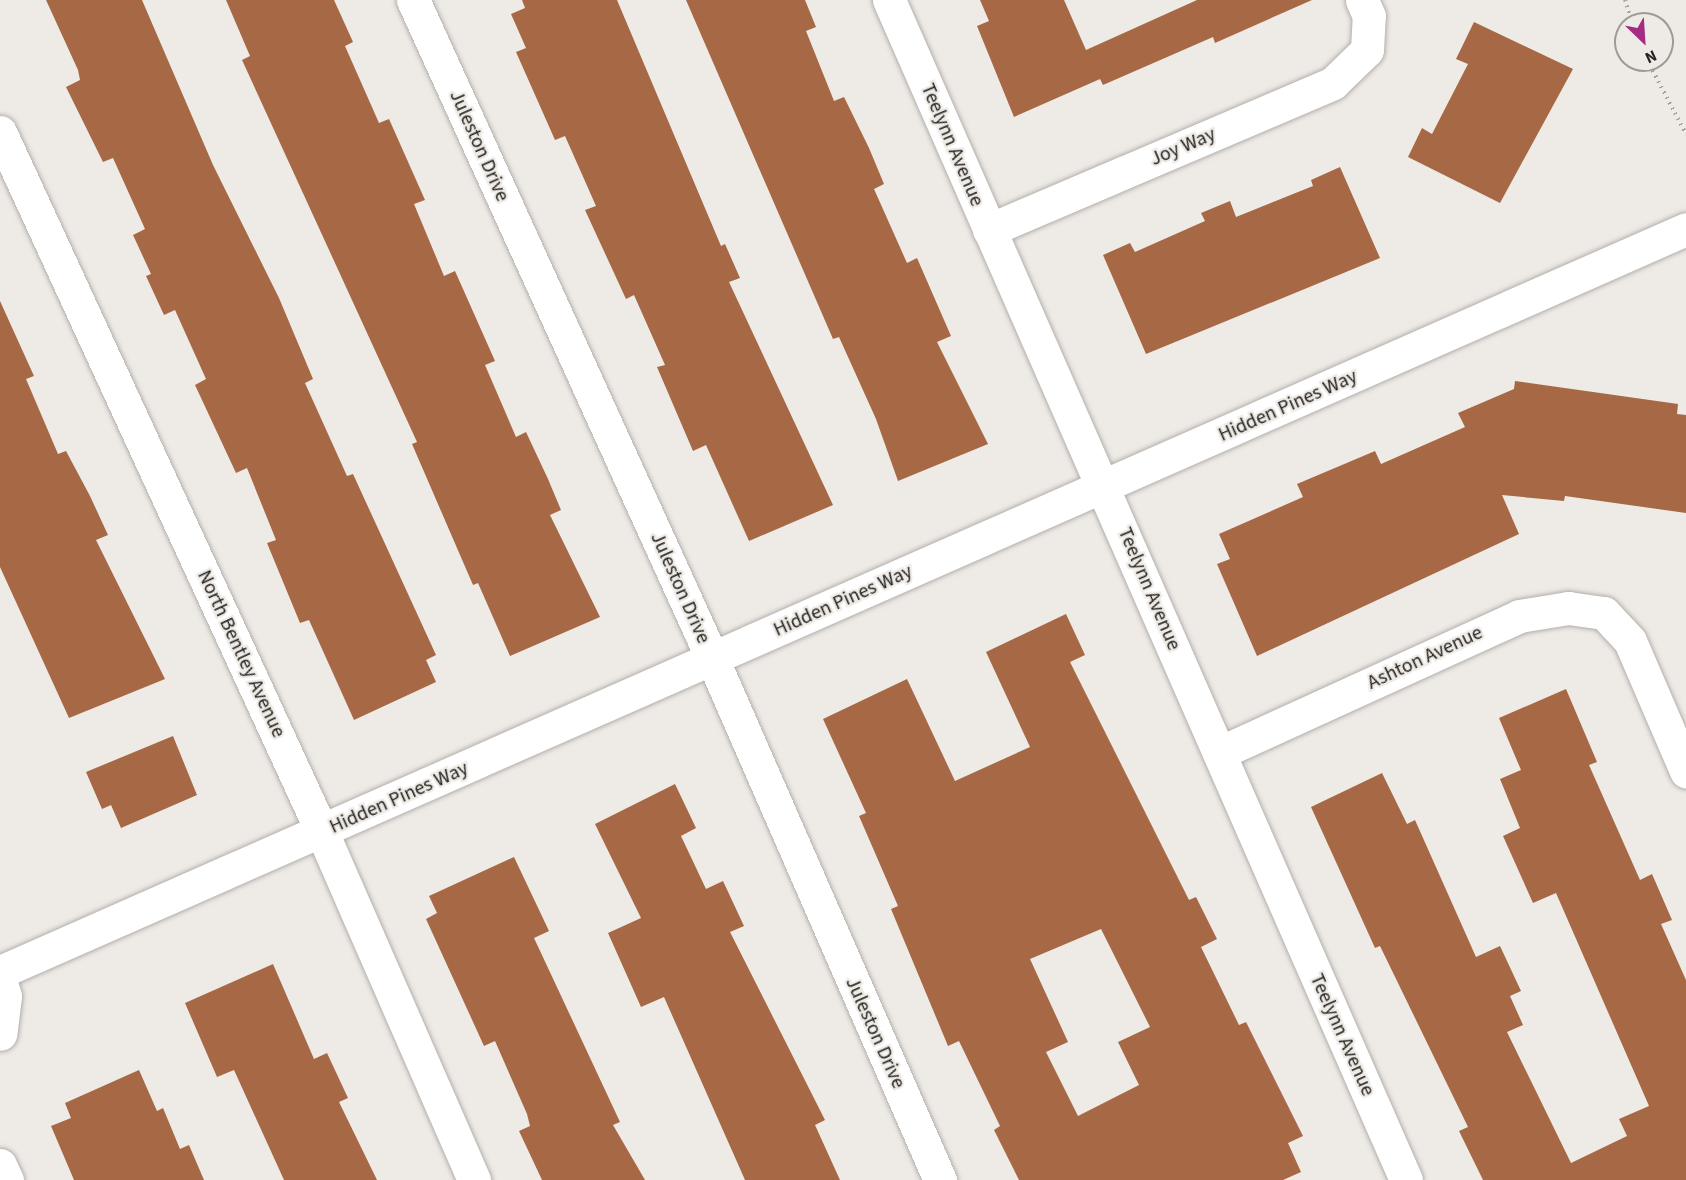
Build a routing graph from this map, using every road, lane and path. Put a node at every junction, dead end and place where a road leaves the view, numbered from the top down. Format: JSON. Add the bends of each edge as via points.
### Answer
{"nodes":[{"id":1,"x":413,"y":0,"type":"edge"},
{"id":2,"x":889,"y":0,"type":"edge"},
{"id":3,"x":1362,"y":0,"type":"edge"},
{"id":4,"x":1653,"y":72,"type":"edge"},
{"id":5,"x":0,"y":132,"type":"edge"},
{"id":6,"x":1686,"y":134,"type":"edge"},
{"id":7,"x":989,"y":230,"type":"junction"},
{"id":8,"x":1686,"y":230,"type":"edge"},
{"id":9,"x":1105,"y":487,"type":"junction"},
{"id":10,"x":712,"y":658,"type":"junction"},
{"id":11,"x":1219,"y":753,"type":"junction"},
{"id":12,"x":1686,"y":771,"type":"edge"},
{"id":13,"x":322,"y":832,"type":"junction"},
{"id":14,"x":0,"y":972,"type":"edge"},
{"id":15,"x":0,"y":979,"type":"edge"},
{"id":16,"x":0,"y":1034,"type":"edge"},
{"id":17,"x":0,"y":1166,"type":"edge"},
{"id":18,"x":7,"y":1180,"type":"edge"},
{"id":19,"x":474,"y":1180,"type":"edge"},
{"id":20,"x":940,"y":1180,"type":"edge"},
{"id":21,"x":1406,"y":1180,"type":"edge"}],
"edges":[{"from":1,"to":10,"type":"street","name":"Juleston Drive"},
{"from":2,"to":7,"type":"street","name":"Teelynn Avenue"},
{"from":3,"to":7,"type":"street","name":"Joy Way","via":[[1369,16],[1367,50],[1333,83]]},
{"from":4,"to":6,"type":"path"},
{"from":5,"to":13,"type":"street","name":"North Bentley Avenue"},
{"from":7,"to":9,"type":"street","name":"Teelynn Avenue"},
{"from":8,"to":9,"type":"street","name":"Hidden Pines Way"},
{"from":9,"to":10,"type":"street","name":"Hidden Pines Way"},
{"from":9,"to":11,"type":"street","name":"Teelynn Avenue"},
{"from":10,"to":13,"type":"street","name":"Hidden Pines Way"},
{"from":10,"to":20,"type":"street","name":"Juleston Drive"},
{"from":11,"to":12,"type":"street","name":"Ashton Avenue","via":[[1519,616],[1568,608],[1604,613],[1630,641]]},
{"from":11,"to":21,"type":"street","name":"Teelynn Avenue"},
{"from":13,"to":14,"type":"street","name":"Hidden Pines Way"},
{"from":13,"to":19,"type":"street","name":"North Bentley Avenue"},
{"from":15,"to":16,"type":"street","via":[[5,996]]},
{"from":17,"to":18,"type":"street"}]}
